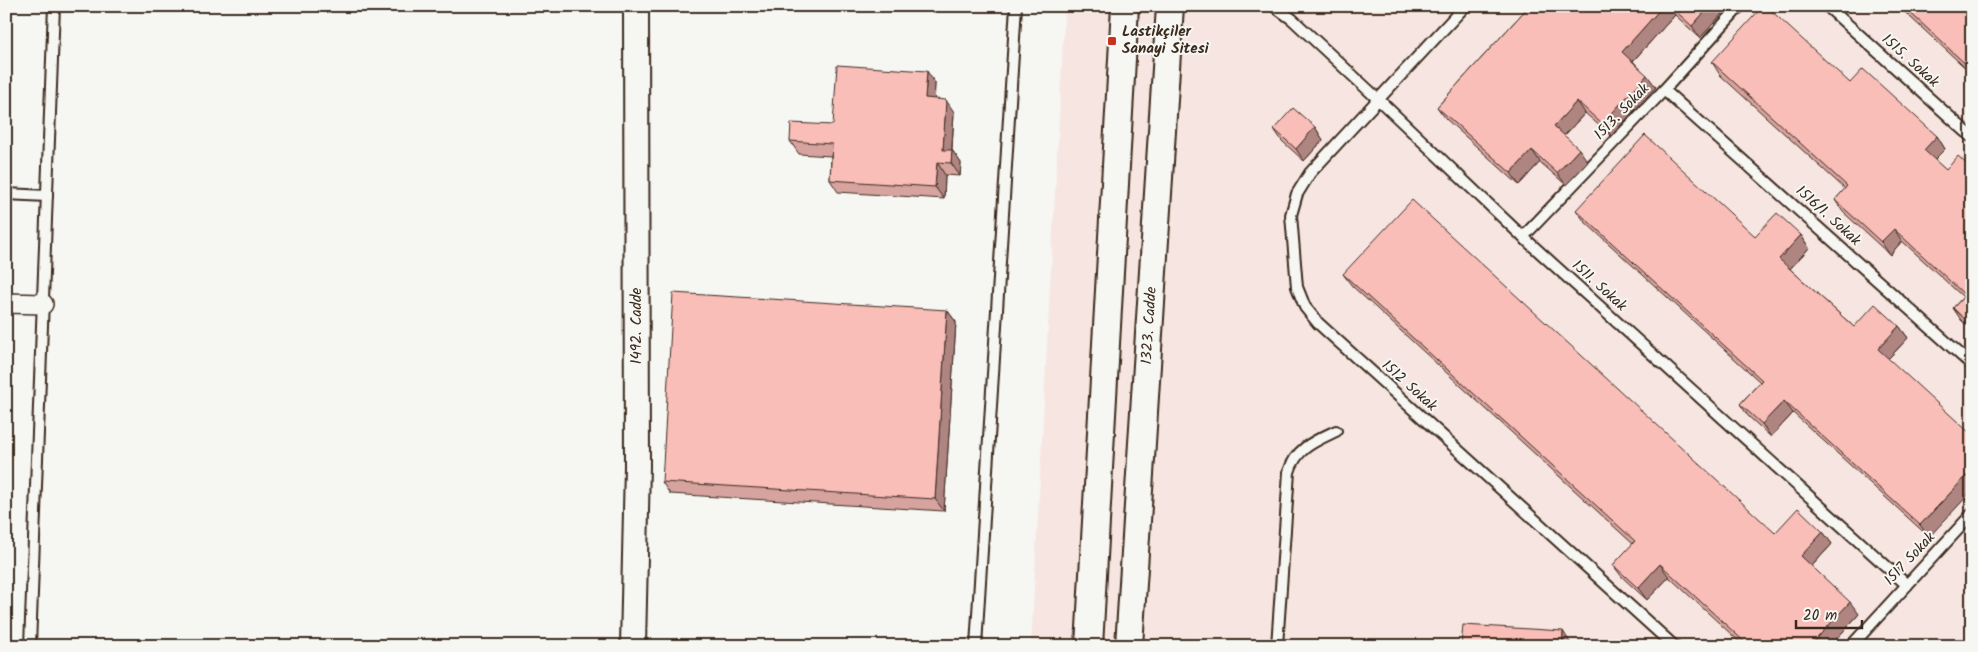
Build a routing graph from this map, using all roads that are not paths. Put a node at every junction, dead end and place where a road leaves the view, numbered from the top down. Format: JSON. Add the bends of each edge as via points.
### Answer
{"nodes":[{"id":1,"x":54,"y":6,"type":"edge"},
{"id":2,"x":636,"y":6,"type":"edge"},
{"id":3,"x":1016,"y":6,"type":"edge"},
{"id":4,"x":1125,"y":6,"type":"edge"},
{"id":5,"x":1170,"y":6,"type":"edge"},
{"id":6,"x":1274,"y":6,"type":"edge"},
{"id":7,"x":1292,"y":6,"type":"edge"},
{"id":8,"x":1465,"y":6,"type":"edge"},
{"id":9,"x":1740,"y":6,"type":"edge"},
{"id":10,"x":1827,"y":6,"type":"edge"},
{"id":11,"x":1292,"y":19,"type":"junction"},
{"id":12,"x":1664,"y":90,"type":"junction"},
{"id":13,"x":1379,"y":100,"type":"junction"},
{"id":14,"x":1972,"y":138,"type":"edge"},
{"id":15,"x":6,"y":194,"type":"edge"},
{"id":16,"x":47,"y":196,"type":"junction"},
{"id":17,"x":1523,"y":238,"type":"junction"},
{"id":18,"x":6,"y":303,"type":"edge"},
{"id":19,"x":43,"y":304,"type":"junction"},
{"id":20,"x":1972,"y":365,"type":"edge"},
{"id":21,"x":1336,"y":431,"type":"dead end"},
{"id":22,"x":1972,"y":514,"type":"edge"},
{"id":23,"x":1907,"y":585,"type":"junction"},
{"id":24,"x":30,"y":646,"type":"edge"},
{"id":25,"x":633,"y":646,"type":"edge"},
{"id":26,"x":976,"y":646,"type":"edge"},
{"id":27,"x":1089,"y":646,"type":"edge"},
{"id":28,"x":1129,"y":646,"type":"edge"},
{"id":29,"x":1276,"y":646,"type":"edge"},
{"id":30,"x":1674,"y":646,"type":"edge"},
{"id":31,"x":1851,"y":646,"type":"edge"}],
"edges":[{"from":1,"to":16,"type":"lane"},
{"from":2,"to":25,"type":"street","name":"1492. Cadde","via":[[637,466]]},
{"from":3,"to":26,"type":"lane"},
{"from":4,"to":27,"type":"main road"},
{"from":5,"to":28,"type":"main road","name":"1323. Cadde"},
{"from":6,"to":11,"type":"lane","name":"1511. Sokak"},
{"from":7,"to":11,"type":"lane"},
{"from":8,"to":13,"type":"lane","name":"1512 Sokak"},
{"from":9,"to":12,"type":"lane","name":"1513. Sokak"},
{"from":10,"to":14,"type":"lane","name":"1515. Sokak"},
{"from":11,"to":13,"type":"lane","name":"1511. Sokak"},
{"from":12,"to":17,"type":"lane","name":"1513. Sokak"},
{"from":12,"to":20,"type":"lane","name":"1516/1. Sokak"},
{"from":13,"to":17,"type":"lane","name":"1511. Sokak"},
{"from":13,"to":30,"type":"lane","name":"1512 Sokak","via":[[1310,173],[1297,194],[1291,215],[1293,246],[1297,287],[1305,307],[1318,323]]},
{"from":15,"to":16,"type":"lane"},
{"from":16,"to":19,"type":"lane"},
{"from":17,"to":23,"type":"lane","name":"1511. Sokak"},
{"from":18,"to":19,"type":"street"},
{"from":19,"to":24,"type":"lane"},
{"from":21,"to":29,"type":"lane","via":[[1301,450],[1289,472]]},
{"from":22,"to":23,"type":"lane","name":"1517 Sokak"},
{"from":23,"to":31,"type":"lane","name":"1517 Sokak"}]}
